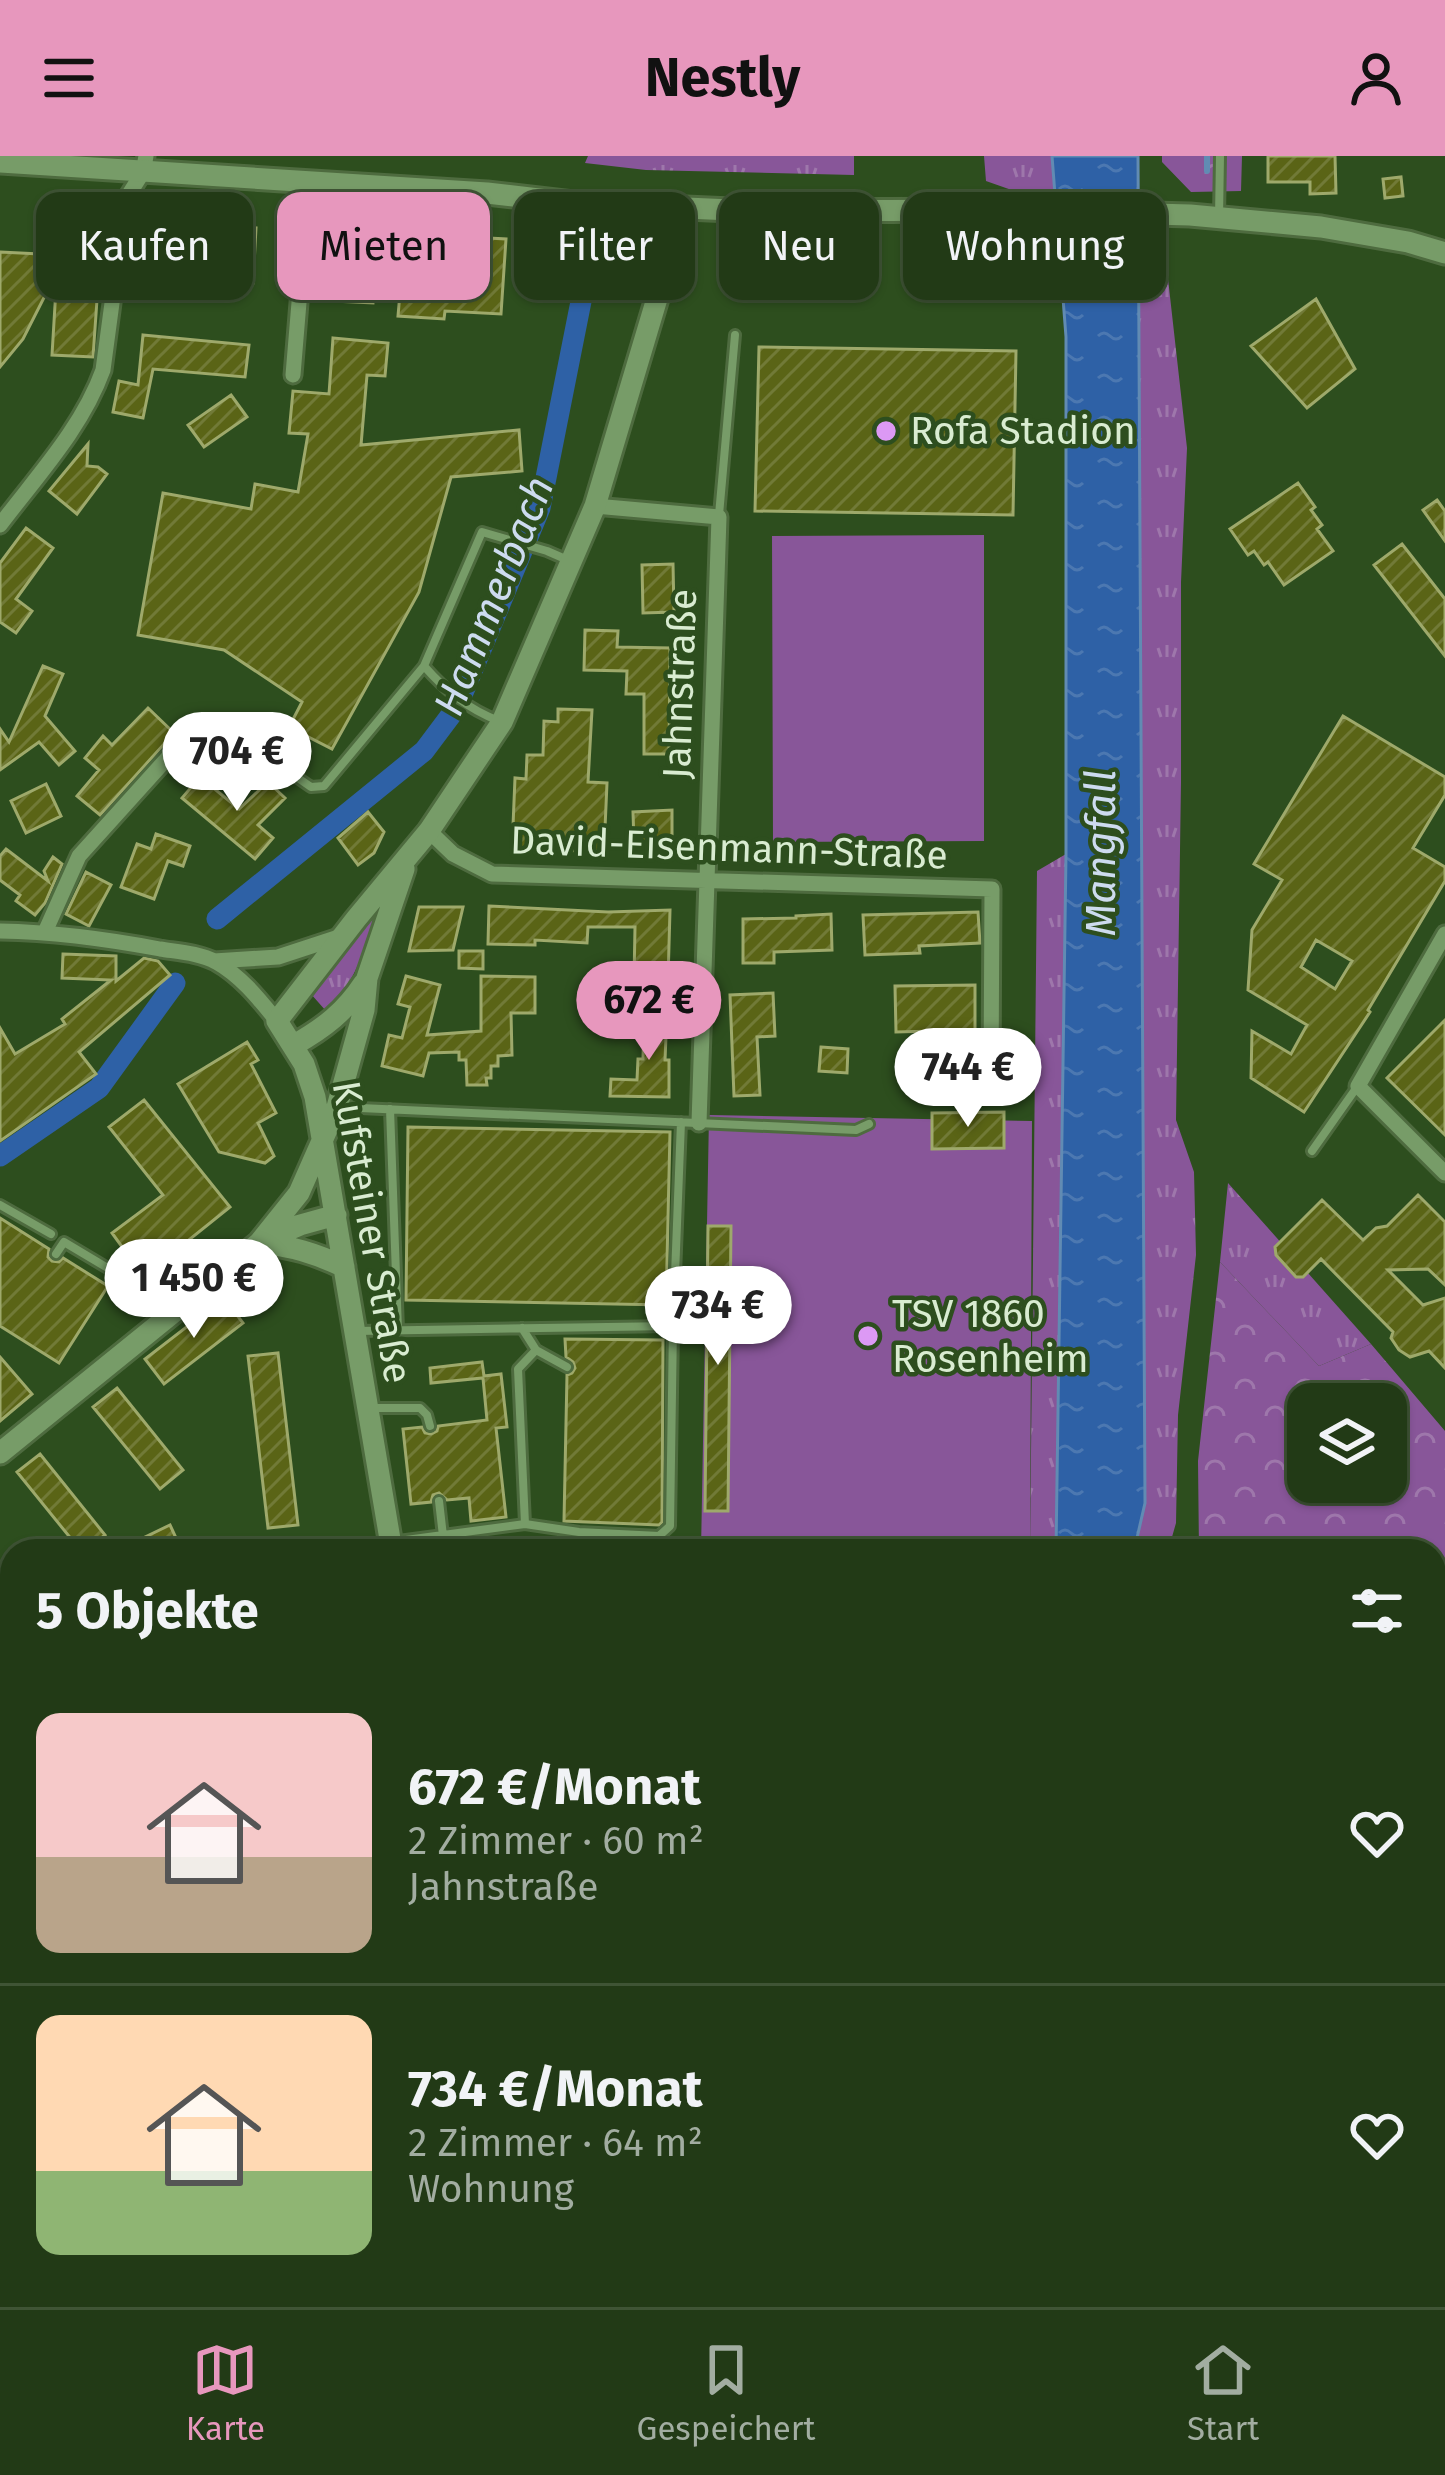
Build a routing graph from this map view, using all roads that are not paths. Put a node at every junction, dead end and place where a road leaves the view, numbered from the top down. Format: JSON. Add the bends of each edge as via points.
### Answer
{"nodes":[{"id":1,"x":1220,"y":156,"type":"edge"},
{"id":2,"x":0,"y":162,"type":"edge"},
{"id":3,"x":144,"y":164,"type":"edge"},
{"id":4,"x":309,"y":182,"type":"junction"},
{"id":5,"x":514,"y":196,"type":"edge"},
{"id":6,"x":695,"y":208,"type":"edge"},
{"id":7,"x":1219,"y":219,"type":"junction"},
{"id":8,"x":1445,"y":253,"type":"edge"},
{"id":9,"x":656,"y":300,"type":"edge"},
{"id":10,"x":658,"y":300,"type":"edge"},
{"id":11,"x":657,"y":304,"type":"junction"},
{"id":12,"x":735,"y":335,"type":"dead end"},
{"id":13,"x":293,"y":375,"type":"dead end"},
{"id":14,"x":595,"y":506,"type":"junction"},
{"id":15,"x":719,"y":517,"type":"junction"},
{"id":16,"x":0,"y":525,"type":"edge"},
{"id":17,"x":571,"y":561,"type":"junction"},
{"id":18,"x":424,"y":666,"type":"junction"},
{"id":19,"x":502,"y":722,"type":"junction"},
{"id":20,"x":223,"y":725,"type":"dead end"},
{"id":21,"x":190,"y":733,"type":"dead end"},
{"id":22,"x":429,"y":831,"type":"junction"},
{"id":23,"x":408,"y":857,"type":"junction"},
{"id":24,"x":707,"y":881,"type":"junction"},
{"id":25,"x":0,"y":931,"type":"edge"},
{"id":26,"x":44,"y":932,"type":"junction"},
{"id":27,"x":1445,"y":934,"type":"edge"},
{"id":28,"x":342,"y":936,"type":"junction"},
{"id":29,"x":214,"y":961,"type":"junction"},
{"id":30,"x":368,"y":978,"type":"junction"},
{"id":31,"x":277,"y":1021,"type":"junction"},
{"id":32,"x":294,"y":1045,"type":"junction"},
{"id":33,"x":991,"y":1082,"type":"dead end"},
{"id":34,"x":1358,"y":1086,"type":"junction"},
{"id":35,"x":337,"y":1107,"type":"junction"},
{"id":36,"x":389,"y":1109,"type":"junction"},
{"id":37,"x":681,"y":1122,"type":"junction"},
{"id":38,"x":699,"y":1123,"type":"junction"},
{"id":39,"x":869,"y":1124,"type":"dead end"},
{"id":40,"x":324,"y":1140,"type":"junction"},
{"id":41,"x":1312,"y":1151,"type":"dead end"},
{"id":42,"x":1445,"y":1173,"type":"edge"},
{"id":43,"x":0,"y":1205,"type":"edge"},
{"id":44,"x":336,"y":1215,"type":"junction"},
{"id":45,"x":51,"y":1234,"type":"dead end"},
{"id":46,"x":259,"y":1243,"type":"junction"},
{"id":47,"x":56,"y":1254,"type":"dead end"},
{"id":48,"x":344,"y":1267,"type":"junction"},
{"id":49,"x":160,"y":1321,"type":"junction"},
{"id":50,"x":673,"y":1327,"type":"junction"},
{"id":51,"x":522,"y":1328,"type":"junction"},
{"id":52,"x":398,"y":1330,"type":"junction"},
{"id":53,"x":355,"y":1331,"type":"junction"},
{"id":54,"x":536,"y":1350,"type":"junction"},
{"id":55,"x":567,"y":1366,"type":"dead end"},
{"id":56,"x":368,"y":1408,"type":"junction"},
{"id":57,"x":430,"y":1426,"type":"dead end"},
{"id":58,"x":0,"y":1453,"type":"edge"},
{"id":59,"x":439,"y":1501,"type":"dead end"},
{"id":60,"x":525,"y":1524,"type":"junction"},
{"id":61,"x":443,"y":1536,"type":"junction"},
{"id":62,"x":390,"y":1539,"type":"edge"},
{"id":63,"x":429,"y":1539,"type":"edge"}],
"edges":[{"from":1,"to":7,"type":"lane"},
{"from":2,"to":3,"type":"main road"},
{"from":3,"to":4,"type":"main road"},
{"from":3,"to":16,"type":"street","via":[[126,199],[97,386]]},
{"from":4,"to":5,"type":"main road"},
{"from":4,"to":13,"type":"street"},
{"from":6,"to":7,"type":"main road"},
{"from":7,"to":8,"type":"main road","via":[[1321,227]]},
{"from":9,"to":11,"type":"main road"},
{"from":10,"to":11,"type":"main road"},
{"from":11,"to":14,"type":"main road"},
{"from":12,"to":15,"type":"lane"},
{"from":14,"to":15,"type":"street"},
{"from":14,"to":17,"type":"main road"},
{"from":15,"to":24,"type":"street","name":"Jahnstraße"},
{"from":17,"to":18,"type":"lane","via":[[482,532]]},
{"from":17,"to":19,"type":"main road"},
{"from":18,"to":19,"type":"lane","via":[[447,692]]},
{"from":18,"to":20,"type":"lane","via":[[324,787],[311,787]]},
{"from":19,"to":22,"type":"main road"},
{"from":21,"to":26,"type":"street","via":[[79,856]]},
{"from":22,"to":23,"type":"main road"},
{"from":22,"to":24,"type":"street","name":"David-Eisenmann-Straße","via":[[492,874]]},
{"from":23,"to":28,"type":"main road"},
{"from":23,"to":30,"type":"main road"},
{"from":24,"to":33,"type":"street","name":"David-Eisenmann-Straße","via":[[992,889]]},
{"from":24,"to":38,"type":"street","name":"Jahnstraße"},
{"from":25,"to":26,"type":"street","name":"Kufsteiner Straße"},
{"from":26,"to":29,"type":"street","name":"Kufsteiner Straße"},
{"from":27,"to":34,"type":"street"},
{"from":28,"to":29,"type":"street","via":[[278,958]]},
{"from":28,"to":31,"type":"main road"},
{"from":29,"to":31,"type":"street","name":"Kufsteiner Straße"},
{"from":30,"to":32,"type":"main road","via":[[326,1027]]},
{"from":30,"to":35,"type":"main road"},
{"from":31,"to":32,"type":"main road","name":"Kufsteiner Straße"},
{"from":32,"to":40,"type":"main road","name":"Kufsteiner Straße"},
{"from":34,"to":41,"type":"lane"},
{"from":34,"to":42,"type":"street"},
{"from":35,"to":36,"type":"lane"},
{"from":35,"to":40,"type":"main road"},
{"from":36,"to":37,"type":"lane"},
{"from":36,"to":52,"type":"lane"},
{"from":37,"to":38,"type":"lane"},
{"from":37,"to":50,"type":"lane"},
{"from":38,"to":39,"type":"lane","via":[[856,1130]]},
{"from":40,"to":44,"type":"main road","name":"Kufsteiner Straße"},
{"from":40,"to":46,"type":"main road","via":[[299,1193]]},
{"from":43,"to":45,"type":"lane"},
{"from":44,"to":46,"type":"main road"},
{"from":44,"to":48,"type":"main road","name":"Kufsteiner Straße"},
{"from":46,"to":48,"type":"main road"},
{"from":46,"to":49,"type":"main road"},
{"from":47,"to":49,"type":"lane","via":[[64,1242],[121,1276]]},
{"from":48,"to":53,"type":"main road","name":"Kufsteiner Straße"},
{"from":49,"to":58,"type":"main road"},
{"from":50,"to":51,"type":"lane"},
{"from":50,"to":60,"type":"lane","via":[[670,1526],[658,1536]]},
{"from":51,"to":52,"type":"lane"},
{"from":51,"to":54,"type":"lane"},
{"from":52,"to":53,"type":"lane"},
{"from":53,"to":56,"type":"main road","name":"Kufsteiner Straße"},
{"from":54,"to":55,"type":"lane"},
{"from":54,"to":60,"type":"lane","via":[[518,1369]]},
{"from":56,"to":57,"type":"lane","via":[[420,1408]]},
{"from":56,"to":62,"type":"main road","name":"Kufsteiner Straße"},
{"from":59,"to":61,"type":"lane"},
{"from":60,"to":61,"type":"lane"},
{"from":61,"to":63,"type":"lane"}]}
